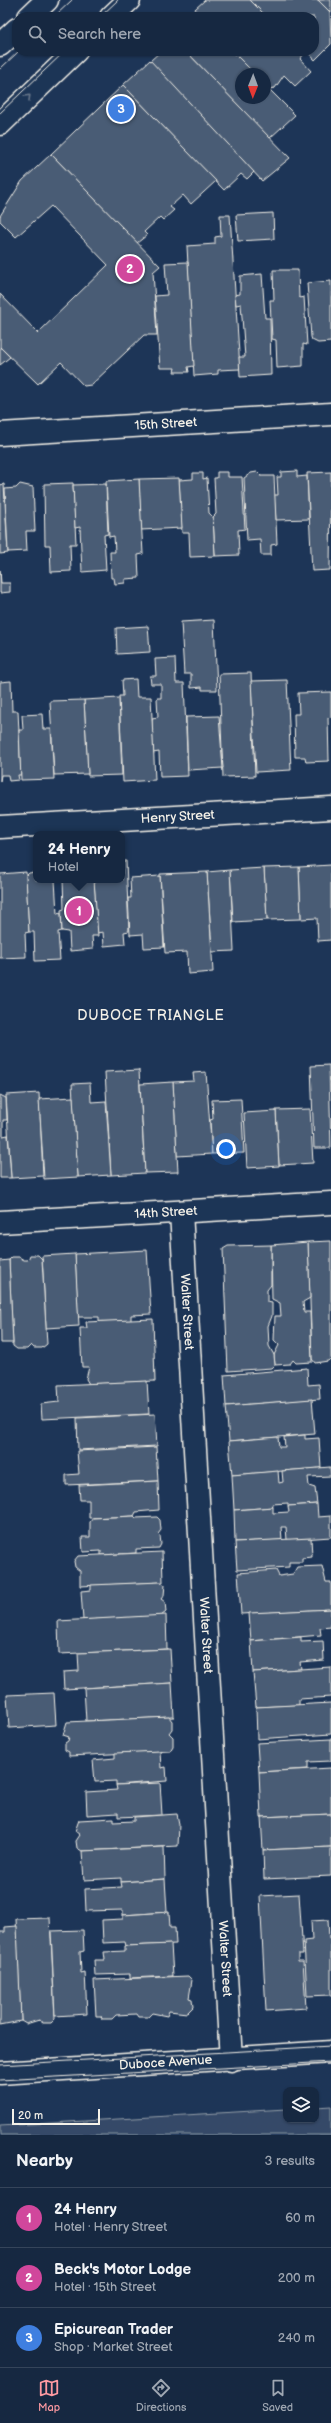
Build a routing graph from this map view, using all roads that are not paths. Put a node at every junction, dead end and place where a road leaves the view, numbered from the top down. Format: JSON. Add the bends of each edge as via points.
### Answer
{"nodes":[{"id":1,"x":47,"y":0,"type":"edge"},
{"id":2,"x":129,"y":0,"type":"edge"},
{"id":3,"x":34,"y":12,"type":"edge"},
{"id":4,"x":116,"y":12,"type":"edge"},
{"id":5,"x":12,"y":34,"type":"edge"},
{"id":6,"x":0,"y":45,"type":"edge"},
{"id":7,"x":71,"y":56,"type":"edge"},
{"id":8,"x":0,"y":124,"type":"edge"},
{"id":9,"x":331,"y":414,"type":"edge"},
{"id":10,"x":0,"y":434,"type":"edge"},
{"id":11,"x":331,"y":808,"type":"edge"},
{"id":12,"x":0,"y":827,"type":"edge"},
{"id":13,"x":331,"y":1203,"type":"edge"},
{"id":14,"x":181,"y":1212,"type":"junction"},
{"id":15,"x":0,"y":1222,"type":"edge"},
{"id":16,"x":331,"y":2052,"type":"edge"},
{"id":17,"x":232,"y":2060,"type":"junction"},
{"id":18,"x":0,"y":2073,"type":"edge"}],
"edges":[{"from":1,"to":3,"type":"street"},
{"from":2,"to":4,"type":"street"},
{"from":5,"to":6,"type":"street"},
{"from":8,"to":7,"type":"street","one_way":true},
{"from":9,"to":10,"type":"street","name":"15th Street"},
{"from":11,"to":12,"type":"street","name":"Henry Street"},
{"from":13,"to":14,"type":"street","name":"14th Street"},
{"from":14,"to":15,"type":"street","name":"14th Street"},
{"from":14,"to":17,"type":"street","name":"Walter Street"},
{"from":16,"to":17,"type":"street","name":"Duboce Avenue"},
{"from":17,"to":18,"type":"street","name":"Duboce Avenue"}]}
